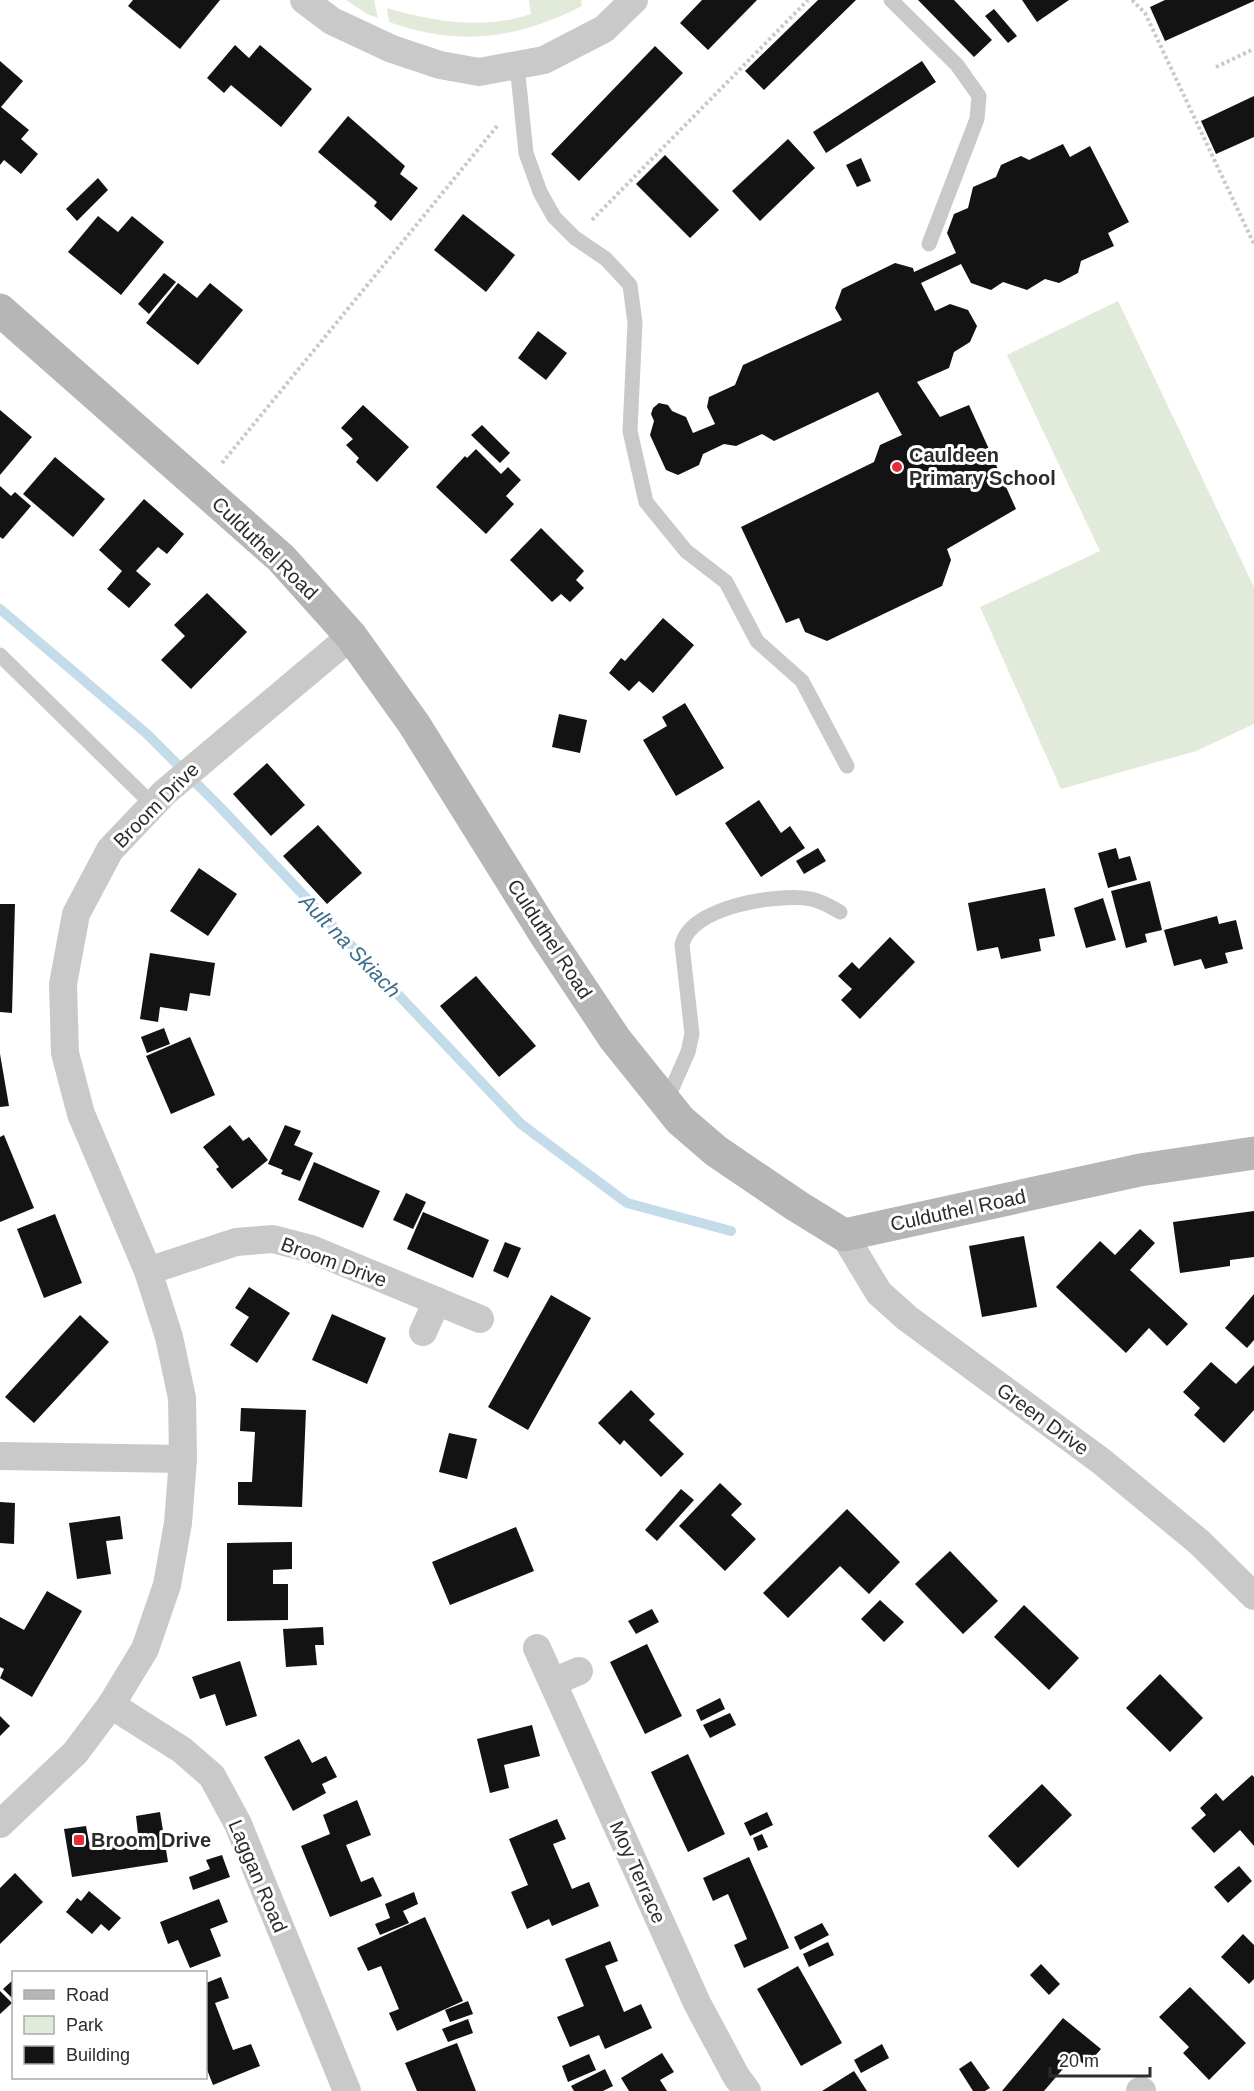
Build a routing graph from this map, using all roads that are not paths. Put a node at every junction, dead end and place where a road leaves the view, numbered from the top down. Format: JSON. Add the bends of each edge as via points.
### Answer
{"nodes":[{"id":1,"x":304,"y":0,"type":"edge"},
{"id":2,"x":634,"y":0,"type":"edge"},
{"id":3,"x":891,"y":0,"type":"edge"},
{"id":4,"x":517,"y":65,"type":"junction"},
{"id":5,"x":929,"y":244,"type":"dead end"},
{"id":6,"x":0,"y":310,"type":"edge"},
{"id":7,"x":351,"y":636,"type":"junction"},
{"id":8,"x":0,"y":655,"type":"edge"},
{"id":9,"x":847,"y":766,"type":"dead end"},
{"id":10,"x":158,"y":799,"type":"junction"},
{"id":11,"x":840,"y":912,"type":"dead end"},
{"id":12,"x":666,"y":1102,"type":"junction"},
{"id":13,"x":1254,"y":1153,"type":"edge"},
{"id":14,"x":844,"y":1235,"type":"junction"},
{"id":15,"x":148,"y":1271,"type":"junction"},
{"id":16,"x":437,"y":1301,"type":"junction"},
{"id":17,"x":480,"y":1319,"type":"dead end"},
{"id":18,"x":423,"y":1332,"type":"dead end"},
{"id":19,"x":0,"y":1456,"type":"edge"},
{"id":20,"x":183,"y":1459,"type":"junction"},
{"id":21,"x":1254,"y":1596,"type":"edge"},
{"id":22,"x":537,"y":1648,"type":"dead end"},
{"id":23,"x":579,"y":1671,"type":"dead end"},
{"id":24,"x":553,"y":1682,"type":"junction"},
{"id":25,"x":111,"y":1705,"type":"junction"},
{"id":26,"x":0,"y":1824,"type":"edge"},
{"id":27,"x":348,"y":2091,"type":"edge"},
{"id":28,"x":747,"y":2091,"type":"edge"}],
"edges":[{"from":1,"to":4,"type":"street","via":[[332,21],[392,49],[440,65],[479,72]]},
{"from":2,"to":4,"type":"street","via":[[604,29],[544,60]]},
{"from":3,"to":5,"type":"lane","via":[[957,65],[979,96],[977,119]]},
{"from":4,"to":9,"type":"lane","via":[[526,153],[540,192],[554,217],[574,238],[606,260],[630,285],[635,323],[630,431],[646,502],[686,551],[726,582],[757,641],[802,681]]},
{"from":6,"to":7,"type":"main road","name":"Culduthel Road","via":[[281,558]]},
{"from":7,"to":10,"type":"street","name":"Broom Drive"},
{"from":7,"to":12,"type":"main road","name":"Culduthel Road","via":[[414,724],[615,1039]]},
{"from":8,"to":10,"type":"lane"},
{"from":10,"to":15,"type":"street","name":"Broom Drive","via":[[110,850],[76,914],[63,984],[65,1053],[81,1114]]},
{"from":11,"to":12,"type":"lane","via":[[810,899],[765,899],[730,908],[693,927],[682,945],[692,1034],[688,1053]]},
{"from":12,"to":14,"type":"main road","name":"Culduthel Road","via":[[680,1120],[716,1151]]},
{"from":13,"to":14,"type":"main road","name":"Culduthel Road","via":[[1140,1170]]},
{"from":14,"to":21,"type":"street","name":"Green Drive","via":[[879,1293],[907,1318],[1101,1461],[1199,1542]]},
{"from":15,"to":16,"type":"street","name":"Broom Drive","via":[[236,1242],[273,1239],[311,1249]]},
{"from":15,"to":20,"type":"street","name":"Broom Drive","via":[[169,1337],[182,1398]]},
{"from":16,"to":17,"type":"street","name":"Broom Drive"},
{"from":16,"to":18,"type":"street"},
{"from":19,"to":20,"type":"street"},
{"from":20,"to":25,"type":"street","name":"Broom Drive","via":[[178,1524],[167,1585],[146,1649]]},
{"from":22,"to":24,"type":"street","name":"Moy Terrace"},
{"from":23,"to":24,"type":"street"},
{"from":24,"to":28,"type":"street","name":"Moy Terrace","via":[[697,2003]]},
{"from":25,"to":26,"type":"street","name":"Broom Drive","via":[[75,1753]]},
{"from":25,"to":27,"type":"street","name":"Laggan Road","via":[[182,1750],[212,1776],[238,1824]]}]}
